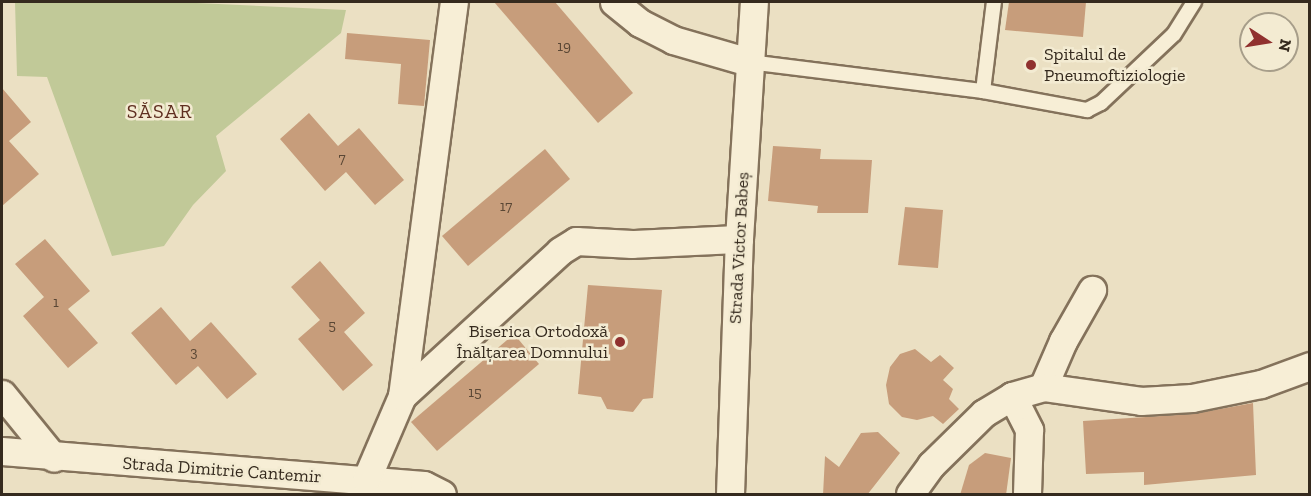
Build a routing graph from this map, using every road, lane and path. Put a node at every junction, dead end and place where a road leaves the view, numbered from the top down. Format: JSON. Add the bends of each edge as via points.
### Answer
{"nodes":[{"id":1,"x":454,"y":2,"type":"edge"},
{"id":2,"x":614,"y":2,"type":"edge"},
{"id":3,"x":754,"y":2,"type":"edge"},
{"id":4,"x":994,"y":2,"type":"edge"},
{"id":5,"x":1194,"y":2,"type":"edge"},
{"id":6,"x":749,"y":62,"type":"junction"},
{"id":7,"x":983,"y":91,"type":"junction"},
{"id":8,"x":739,"y":239,"type":"junction"},
{"id":9,"x":1092,"y":290,"type":"dead end"},
{"id":10,"x":1310,"y":366,"type":"edge"},
{"id":11,"x":1043,"y":387,"type":"junction"},
{"id":12,"x":2,"y":394,"type":"edge"},
{"id":13,"x":402,"y":396,"type":"junction"},
{"id":14,"x":1012,"y":396,"type":"junction"},
{"id":15,"x":2,"y":451,"type":"edge"},
{"id":16,"x":54,"y":458,"type":"junction"},
{"id":17,"x":366,"y":480,"type":"junction"},
{"id":18,"x":442,"y":495,"type":"edge"},
{"id":19,"x":730,"y":495,"type":"edge"},
{"id":20,"x":910,"y":495,"type":"edge"},
{"id":21,"x":1027,"y":495,"type":"edge"}],
"edges":[{"from":1,"to":13,"type":"street"},
{"from":2,"to":6,"type":"street","via":[[639,23],[673,40]]},
{"from":3,"to":6,"type":"street","name":"Strada Victor Babeș"},
{"from":4,"to":7,"type":"lane"},
{"from":5,"to":7,"type":"lane","via":[[1174,34],[1101,103],[1087,110]]},
{"from":6,"to":7,"type":"lane"},
{"from":6,"to":8,"type":"street","name":"Strada Victor Babeș"},
{"from":8,"to":13,"type":"street","via":[[632,244],[576,241]]},
{"from":8,"to":19,"type":"street","name":"Strada Victor Babeș"},
{"from":9,"to":11,"type":"street"},
{"from":10,"to":11,"type":"street","via":[[1261,384],[1192,398],[1141,401]]},
{"from":11,"to":14,"type":"street"},
{"from":12,"to":16,"type":"street"},
{"from":13,"to":17,"type":"street"},
{"from":14,"to":20,"type":"street","via":[[977,421],[931,465]]},
{"from":14,"to":21,"type":"street","via":[[1029,430]]},
{"from":15,"to":16,"type":"street","name":"Strada Dimitrie Cantemir"},
{"from":16,"to":17,"type":"street","name":"Strada Dimitrie Cantemir"},
{"from":17,"to":18,"type":"street","name":"Strada Dimitrie Cantemir","via":[[424,485]]}]}
